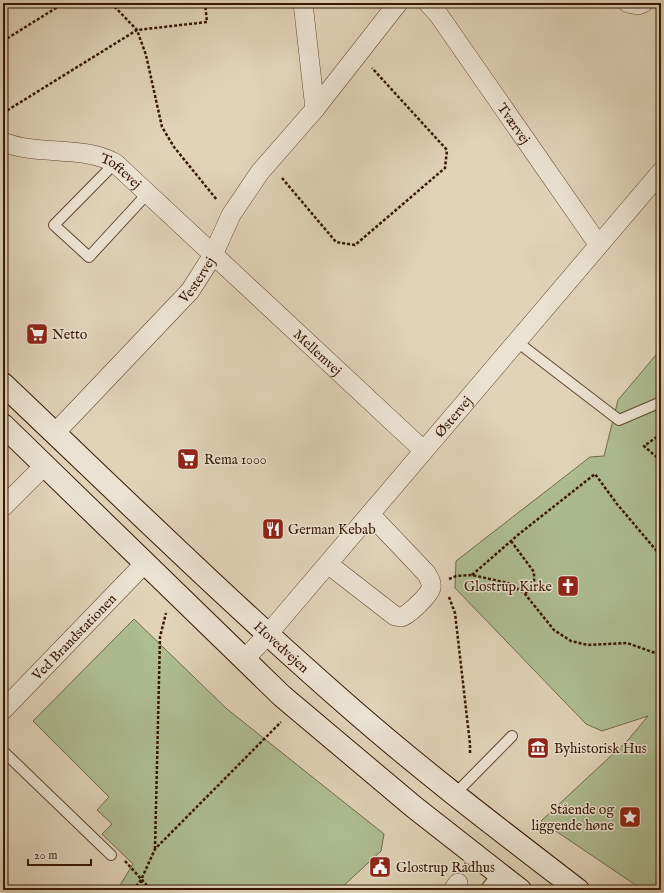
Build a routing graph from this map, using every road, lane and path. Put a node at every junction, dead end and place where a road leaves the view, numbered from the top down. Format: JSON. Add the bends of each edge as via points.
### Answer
{"nodes":[{"id":1,"x":64,"y":3,"type":"edge"},
{"id":2,"x":111,"y":3,"type":"edge"},
{"id":3,"x":205,"y":3,"type":"edge"},
{"id":4,"x":303,"y":3,"type":"edge"},
{"id":5,"x":398,"y":3,"type":"edge"},
{"id":6,"x":428,"y":3,"type":"edge"},
{"id":7,"x":628,"y":3,"type":"edge"},
{"id":8,"x":643,"y":3,"type":"edge"},
{"id":9,"x":137,"y":30,"type":"junction"},
{"id":10,"x":3,"y":41,"type":"edge"},
{"id":11,"x":358,"y":54,"type":"junction"},
{"id":12,"x":315,"y":109,"type":"junction"},
{"id":13,"x":3,"y":113,"type":"edge"},
{"id":14,"x":3,"y":142,"type":"edge"},
{"id":15,"x":269,"y":162,"type":"junction"},
{"id":16,"x":115,"y":163,"type":"junction"},
{"id":17,"x":661,"y":172,"type":"edge"},
{"id":18,"x":147,"y":194,"type":"junction"},
{"id":19,"x":231,"y":215,"type":"junction"},
{"id":20,"x":598,"y":244,"type":"junction"},
{"id":21,"x":213,"y":255,"type":"junction"},
{"id":22,"x":516,"y":341,"type":"junction"},
{"id":23,"x":3,"y":384,"type":"edge"},
{"id":24,"x":661,"y":402,"type":"edge"},
{"id":25,"x":3,"y":425,"type":"edge"},
{"id":26,"x":55,"y":433,"type":"junction"},
{"id":27,"x":661,"y":434,"type":"edge"},
{"id":28,"x":423,"y":450,"type":"junction"},
{"id":29,"x":661,"y":461,"type":"edge"},
{"id":30,"x":44,"y":465,"type":"junction"},
{"id":31,"x":3,"y":507,"type":"edge"},
{"id":32,"x":370,"y":514,"type":"junction"},
{"id":33,"x":511,"y":540,"type":"junction"},
{"id":34,"x":661,"y":556,"type":"edge"},
{"id":35,"x":145,"y":563,"type":"junction"},
{"id":36,"x":328,"y":564,"type":"junction"},
{"id":37,"x":472,"y":575,"type":"junction"},
{"id":38,"x":431,"y":587,"type":"junction"},
{"id":39,"x":172,"y":589,"type":"junction"},
{"id":40,"x":525,"y":594,"type":"junction"},
{"id":41,"x":268,"y":634,"type":"junction"},
{"id":42,"x":661,"y":655,"type":"edge"},
{"id":43,"x":244,"y":660,"type":"junction"},
{"id":44,"x":295,"y":707,"type":"junction"},
{"id":45,"x":3,"y":710,"type":"edge"},
{"id":46,"x":512,"y":736,"type":"dead end"},
{"id":47,"x":3,"y":751,"type":"edge"},
{"id":48,"x":468,"y":760,"type":"dead end"},
{"id":49,"x":456,"y":794,"type":"junction"},
{"id":50,"x":155,"y":849,"type":"junction"},
{"id":51,"x":111,"y":855,"type":"joint"},
{"id":52,"x":141,"y":880,"type":"junction"},
{"id":53,"x":492,"y":882,"type":"edge"},
{"id":54,"x":133,"y":890,"type":"edge"},
{"id":55,"x":141,"y":890,"type":"edge"},
{"id":56,"x":151,"y":890,"type":"edge"},
{"id":57,"x":520,"y":890,"type":"edge"},
{"id":58,"x":578,"y":890,"type":"edge"}],
"edges":[{"from":1,"to":10,"type":"path"},
{"from":2,"to":9,"type":"path"},
{"from":3,"to":9,"type":"path","via":[[207,22]]},
{"from":4,"to":12,"type":"street"},
{"from":5,"to":11,"type":"street","name":"Vestervej"},
{"from":6,"to":20,"type":"street","name":"Tværvej"},
{"from":7,"to":8,"type":"street"},
{"from":9,"to":13,"type":"path"},
{"from":9,"to":19,"type":"path","via":[[146,56],[162,127],[174,147]]},
{"from":11,"to":12,"type":"street","name":"Vestervej"},
{"from":11,"to":15,"type":"path","via":[[447,150],[445,168],[355,245],[336,242]]},
{"from":12,"to":15,"type":"street","name":"Vestervej"},
{"from":14,"to":16,"type":"street","name":"Toftevej","via":[[23,148],[98,156]]},
{"from":15,"to":19,"type":"street","name":"Vestervej"},
{"from":16,"to":18,"type":"street","name":"Toftevej"},
{"from":16,"to":18,"type":"lane","via":[[54,225],[88,257]]},
{"from":17,"to":20,"type":"street","name":"Østervej"},
{"from":18,"to":21,"type":"street","name":"Toftevej"},
{"from":19,"to":21,"type":"street","name":"Vestervej"},
{"from":20,"to":22,"type":"street","name":"Østervej"},
{"from":21,"to":26,"type":"street","name":"Vestervej","via":[[190,291]]},
{"from":21,"to":28,"type":"street","name":"Mellemvej"},
{"from":22,"to":24,"type":"lane","via":[[619,420]]},
{"from":22,"to":28,"type":"street","name":"Østervej"},
{"from":23,"to":26,"type":"main road","name":"Hovedvejen"},
{"from":25,"to":30,"type":"main road"},
{"from":26,"to":41,"type":"main road","name":"Hovedvejen"},
{"from":27,"to":29,"type":"path","via":[[644,446]]},
{"from":28,"to":32,"type":"street","name":"Østervej"},
{"from":30,"to":31,"type":"street"},
{"from":30,"to":35,"type":"main road"},
{"from":32,"to":36,"type":"street","name":"Østervej"},
{"from":32,"to":38,"type":"street","via":[[426,573]]},
{"from":33,"to":34,"type":"path","via":[[595,474]]},
{"from":33,"to":37,"type":"path"},
{"from":33,"to":40,"type":"path","via":[[534,572],[534,584]]},
{"from":35,"to":39,"type":"main road"},
{"from":35,"to":45,"type":"street","name":"Ved Brandstationen"},
{"from":36,"to":38,"type":"street","via":[[395,616],[407,614],[428,595]]},
{"from":36,"to":41,"type":"street","name":"Østervej"},
{"from":37,"to":38,"type":"path","via":[[456,576]]},
{"from":37,"to":40,"type":"path","via":[[508,583]]},
{"from":38,"to":48,"type":"path","via":[[444,592],[450,598],[455,613],[470,744]]},
{"from":39,"to":43,"type":"main road"},
{"from":39,"to":50,"type":"path","via":[[160,637]]},
{"from":40,"to":42,"type":"path","via":[[554,630],[571,641],[588,645],[627,642]]},
{"from":41,"to":43,"type":"street","name":"Østervej"},
{"from":41,"to":49,"type":"main road","name":"Hovedvejen","via":[[348,706]]},
{"from":43,"to":44,"type":"main road"},
{"from":44,"to":50,"type":"path"},
{"from":44,"to":53,"type":"main road","via":[[414,807]]},
{"from":46,"to":49,"type":"lane"},
{"from":47,"to":51,"type":"lane"},
{"from":49,"to":58,"type":"main road","name":"Hovedvejen"},
{"from":50,"to":52,"type":"path"},
{"from":51,"to":52,"type":"path","via":[[119,855]]},
{"from":52,"to":54,"type":"path"},
{"from":52,"to":55,"type":"path"},
{"from":52,"to":56,"type":"path"},
{"from":53,"to":57,"type":"main road"}]}
